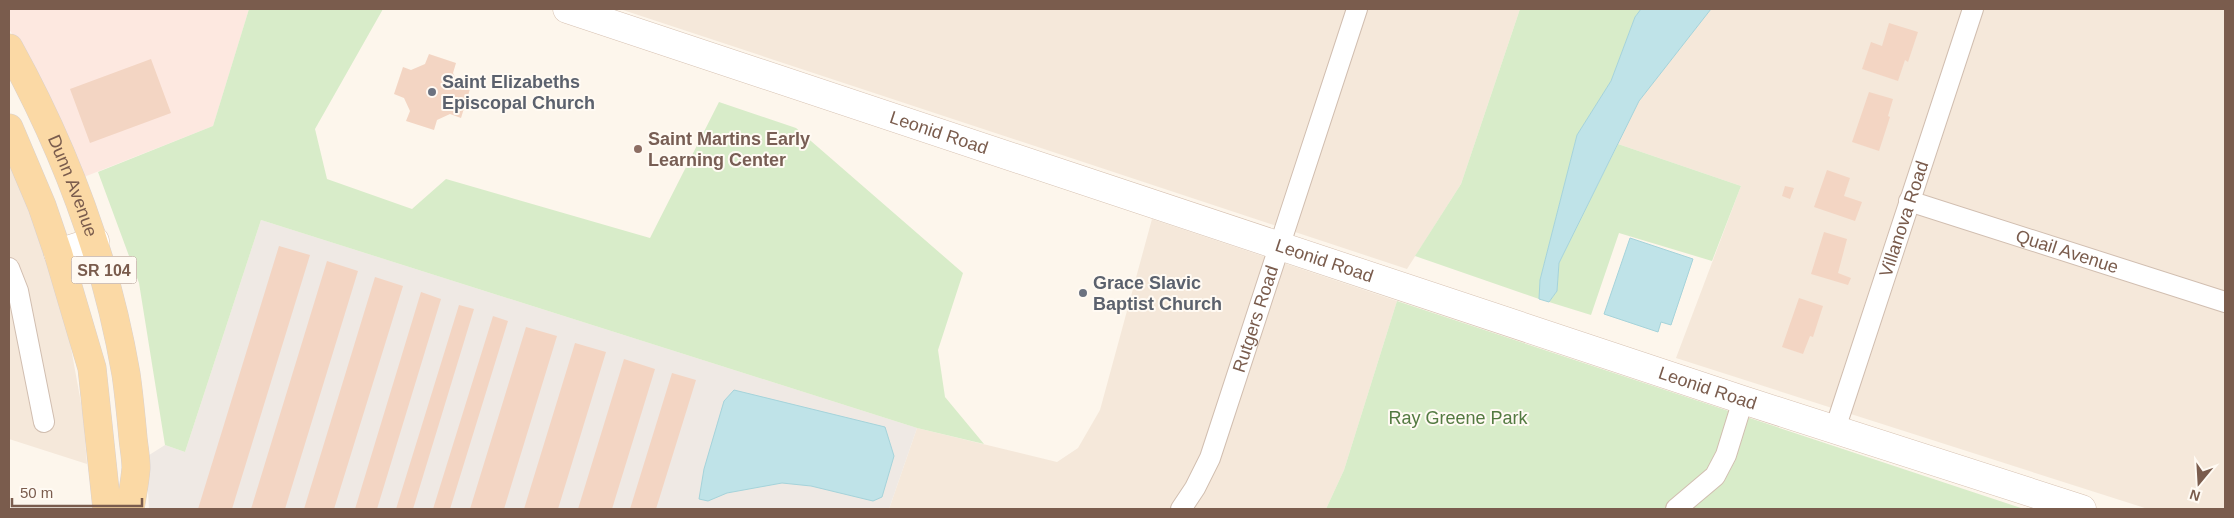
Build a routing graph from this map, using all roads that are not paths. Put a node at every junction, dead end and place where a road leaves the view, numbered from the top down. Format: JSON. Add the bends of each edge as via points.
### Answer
{"nodes":[{"id":1,"x":567,"y":9,"type":"edge"},
{"id":2,"x":1356,"y":9,"type":"edge"},
{"id":3,"x":1972,"y":9,"type":"edge"},
{"id":4,"x":9,"y":48,"type":"edge"},
{"id":5,"x":10,"y":132,"type":"edge"},
{"id":6,"x":1909,"y":201,"type":"junction"},
{"id":7,"x":95,"y":241,"type":"junction"},
{"id":8,"x":1280,"y":245,"type":"junction"},
{"id":9,"x":58,"y":252,"type":"junction"},
{"id":10,"x":9,"y":268,"type":"edge"},
{"id":11,"x":2225,"y":302,"type":"edge"},
{"id":12,"x":1744,"y":400,"type":"junction"},
{"id":13,"x":44,"y":422,"type":"dead end"},
{"id":14,"x":1834,"y":429,"type":"junction"},
{"id":15,"x":107,"y":509,"type":"edge"},
{"id":16,"x":130,"y":509,"type":"edge"},
{"id":17,"x":1181,"y":509,"type":"edge"},
{"id":18,"x":1676,"y":509,"type":"edge"},
{"id":19,"x":2082,"y":509,"type":"edge"}],
"edges":[{"from":1,"to":8,"type":"street","name":"Leonid Road"},
{"from":2,"to":8,"type":"street","name":"Rutgers Road"},
{"from":3,"to":6,"type":"street","name":"Villanova Road"},
{"from":4,"to":7,"type":"main road","name":"Dunn Avenue","number":"SR 104","via":[[63,155]]},
{"from":5,"to":9,"type":"main road","name":"Dunn Avenue","number":"SR 104"},
{"from":6,"to":11,"type":"street","name":"Quail Avenue"},
{"from":6,"to":14,"type":"street","name":"Villanova Road"},
{"from":7,"to":9,"type":"street"},
{"from":7,"to":16,"type":"main road","name":"Dunn Avenue","number":"SR 104","via":[[119,334],[130,396],[136,467]]},
{"from":8,"to":12,"type":"street","name":"Leonid Road"},
{"from":8,"to":17,"type":"street","name":"Rutgers Road","via":[[1210,458],[1196,488]]},
{"from":9,"to":15,"type":"main road","name":"Dunn Avenue","number":"SR 104","via":[[92,368]]},
{"from":10,"to":13,"type":"street","via":[[18,291]]},
{"from":12,"to":14,"type":"street","name":"Leonid Road"},
{"from":12,"to":18,"type":"street","via":[[1716,476]]},
{"from":14,"to":19,"type":"street","name":"Leonid Road"}]}
